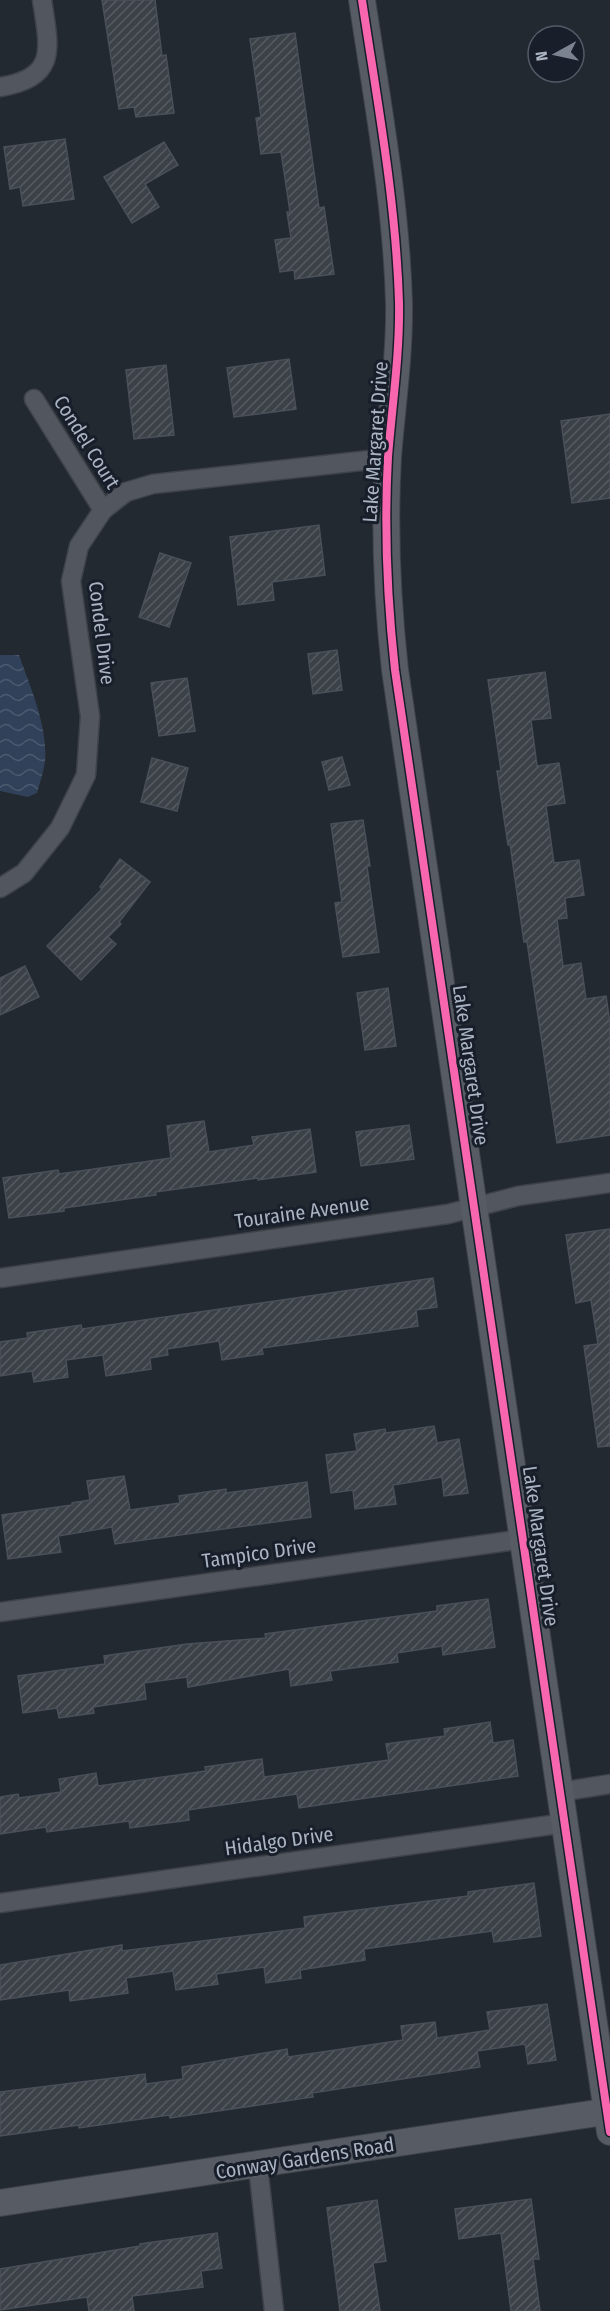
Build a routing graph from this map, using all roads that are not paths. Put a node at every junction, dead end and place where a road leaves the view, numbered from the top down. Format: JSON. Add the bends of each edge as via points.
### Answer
{"nodes":[{"id":1,"x":42,"y":0,"type":"edge"},
{"id":2,"x":362,"y":0,"type":"edge"},
{"id":3,"x":0,"y":87,"type":"edge"},
{"id":4,"x":33,"y":399,"type":"dead end"},
{"id":5,"x":388,"y":458,"type":"junction"},
{"id":6,"x":103,"y":510,"type":"junction"},
{"id":7,"x":0,"y":888,"type":"edge"},
{"id":8,"x":610,"y":1183,"type":"edge"},
{"id":9,"x":475,"y":1206,"type":"junction"},
{"id":10,"x":0,"y":1278,"type":"edge"},
{"id":11,"x":523,"y":1539,"type":"junction"},
{"id":12,"x":0,"y":1612,"type":"edge"},
{"id":13,"x":610,"y":1784,"type":"edge"},
{"id":14,"x":560,"y":1792,"type":"junction"},
{"id":15,"x":565,"y":1822,"type":"junction"},
{"id":16,"x":0,"y":1903,"type":"edge"},
{"id":17,"x":609,"y":2118,"type":"edge"},
{"id":18,"x":258,"y":2166,"type":"junction"},
{"id":19,"x":0,"y":2203,"type":"edge"},
{"id":20,"x":274,"y":2311,"type":"edge"}],
"edges":[{"from":1,"to":3,"type":"street","via":[[47,56],[40,70],[28,80]]},
{"from":2,"to":5,"type":"street","name":"Lake Margaret Drive","via":[[392,197],[398,279],[399,334]]},
{"from":4,"to":6,"type":"street","name":"Condel Court"},
{"from":5,"to":6,"type":"street","name":"Condel Drive","via":[[153,484],[126,492]]},
{"from":5,"to":9,"type":"street","name":"Lake Margaret Drive","via":[[385,539],[390,626]]},
{"from":6,"to":7,"type":"street","name":"Condel Drive","via":[[79,546],[71,581],[90,716],[86,775],[60,828],[24,873]]},
{"from":8,"to":9,"type":"street","name":"Touraine Avenue"},
{"from":9,"to":10,"type":"street","name":"Touraine Avenue","via":[[436,1215]]},
{"from":9,"to":11,"type":"street","name":"Lake Margaret Drive"},
{"from":11,"to":12,"type":"street","name":"Tampico Drive"},
{"from":11,"to":14,"type":"street","name":"Lake Margaret Drive"},
{"from":13,"to":14,"type":"street"},
{"from":14,"to":15,"type":"street","name":"Lake Margaret Drive"},
{"from":15,"to":16,"type":"street","name":"Hidalgo Drive"},
{"from":15,"to":17,"type":"street","name":"Lake Margaret Drive"},
{"from":17,"to":18,"type":"street","name":"Conway Gardens Road"},
{"from":18,"to":19,"type":"street","name":"Conway Gardens Road"},
{"from":18,"to":20,"type":"street"}]}
